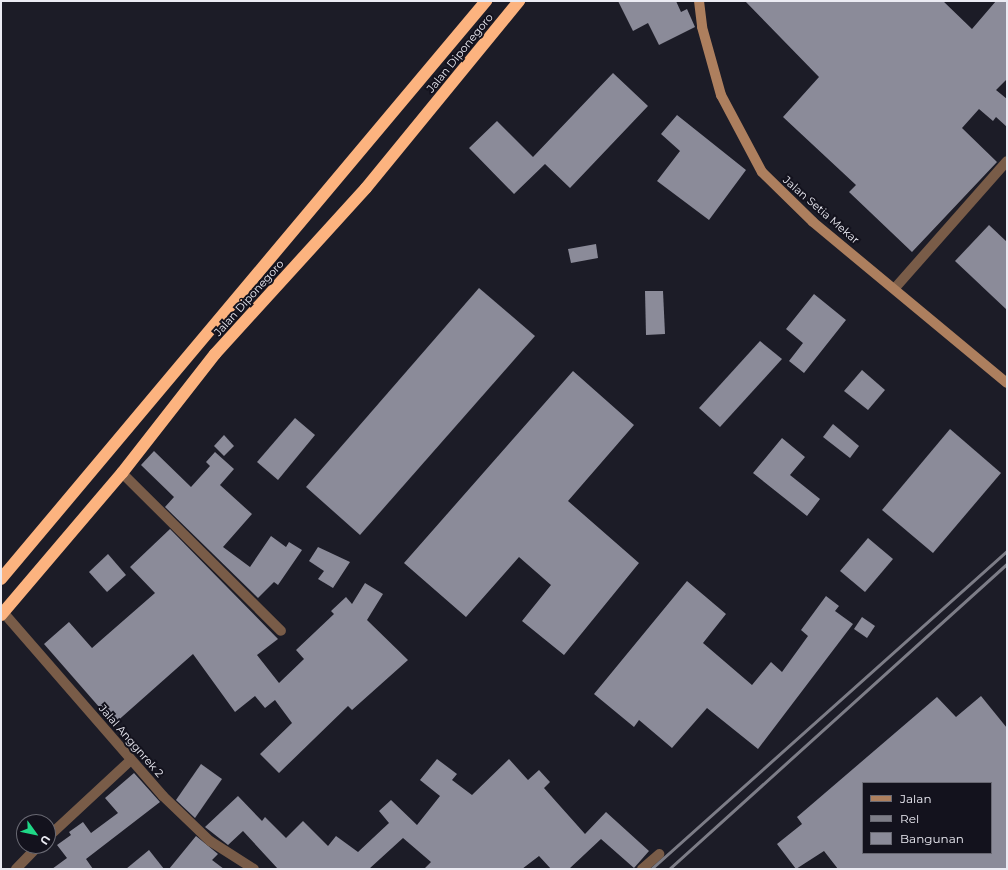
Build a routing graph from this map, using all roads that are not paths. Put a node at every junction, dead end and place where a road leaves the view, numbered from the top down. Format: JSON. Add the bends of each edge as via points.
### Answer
{"nodes":[{"id":1,"x":486,"y":1,"type":"edge"},
{"id":2,"x":519,"y":1,"type":"edge"},
{"id":3,"x":699,"y":1,"type":"edge"},
{"id":4,"x":1007,"y":161,"type":"edge"},
{"id":5,"x":895,"y":288,"type":"junction"},
{"id":6,"x":1007,"y":383,"type":"edge"},
{"id":7,"x":122,"y":473,"type":"junction"},
{"id":8,"x":1,"y":579,"type":"edge"},
{"id":9,"x":2,"y":614,"type":"edge"},
{"id":10,"x":281,"y":631,"type":"dead end"},
{"id":11,"x":131,"y":760,"type":"junction"},
{"id":12,"x":56,"y":830,"type":"edge"},
{"id":13,"x":30,"y":854,"type":"edge"},
{"id":14,"x":658,"y":854,"type":"dead end"},
{"id":15,"x":16,"y":869,"type":"edge"},
{"id":16,"x":254,"y":869,"type":"edge"},
{"id":17,"x":642,"y":869,"type":"edge"}],
"edges":[{"from":1,"to":8,"type":"highway","name":"Jalan Diponegoro"},
{"from":2,"to":7,"type":"highway","name":"Jalan Diponegoro","via":[[366,188],[215,354]]},
{"from":3,"to":5,"type":"street","name":"Jalan Setia Mekar","via":[[702,27],[721,95],[754,161],[813,222]]},
{"from":4,"to":5,"type":"street"},
{"from":5,"to":6,"type":"street","name":"Jalan Setia Mekar"},
{"from":7,"to":9,"type":"highway","name":"Jalan Diponegoro"},
{"from":7,"to":10,"type":"street"},
{"from":9,"to":11,"type":"street","name":"Jalal Anggnrek 2"},
{"from":11,"to":12,"type":"street"},
{"from":11,"to":16,"type":"street","name":"Jalal Anggnrek 2","via":[[210,841]]},
{"from":13,"to":15,"type":"street"},
{"from":14,"to":17,"type":"street"}]}
